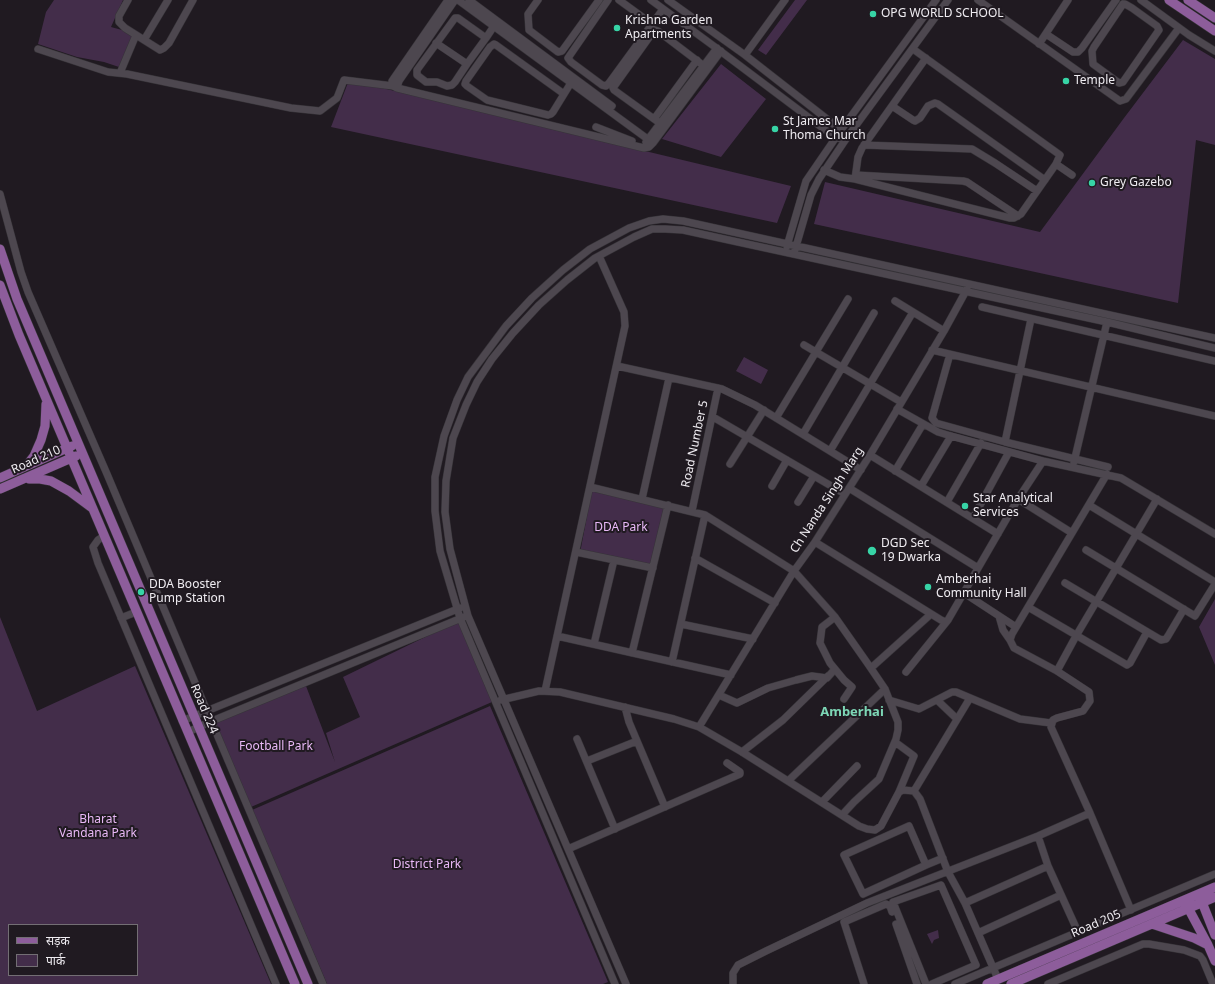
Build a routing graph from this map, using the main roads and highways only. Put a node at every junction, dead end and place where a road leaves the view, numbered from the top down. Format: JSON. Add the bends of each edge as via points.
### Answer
{"nodes":[{"id":1,"x":1169,"y":0,"type":"edge"},
{"id":2,"x":1188,"y":0,"type":"edge"},
{"id":3,"x":1215,"y":18,"type":"edge"},
{"id":4,"x":1215,"y":31,"type":"edge"},
{"id":5,"x":0,"y":250,"type":"edge"},
{"id":6,"x":0,"y":285,"type":"edge"},
{"id":7,"x":46,"y":400,"type":"junction"},
{"id":8,"x":78,"y":444,"type":"junction"},
{"id":9,"x":67,"y":448,"type":"junction"},
{"id":10,"x":82,"y":453,"type":"junction"},
{"id":11,"x":71,"y":458,"type":"junction"},
{"id":12,"x":25,"y":467,"type":"junction"},
{"id":13,"x":0,"y":478,"type":"edge"},
{"id":14,"x":24,"y":479,"type":"junction"},
{"id":15,"x":0,"y":489,"type":"edge"},
{"id":16,"x":93,"y":509,"type":"junction"},
{"id":17,"x":1215,"y":887,"type":"edge"},
{"id":18,"x":1215,"y":897,"type":"edge"},
{"id":19,"x":1200,"y":898,"type":"junction"},
{"id":20,"x":1186,"y":904,"type":"junction"},
{"id":21,"x":1152,"y":924,"type":"junction"},
{"id":22,"x":1215,"y":935,"type":"edge"},
{"id":23,"x":1208,"y":944,"type":"junction"},
{"id":24,"x":1215,"y":961,"type":"edge"},
{"id":25,"x":294,"y":984,"type":"edge"},
{"id":26,"x":308,"y":984,"type":"edge"},
{"id":27,"x":987,"y":984,"type":"edge"},
{"id":28,"x":1011,"y":984,"type":"edge"}],
"edges":[{"from":1,"to":4,"type":"main road"},
{"from":2,"to":3,"type":"main road"},
{"from":5,"to":8,"type":"main road","name":"Road 224","via":[[14,292]]},
{"from":6,"to":7,"type":"main road","name":"Road 224"},
{"from":7,"to":9,"type":"main road","name":"Road 224"},
{"from":7,"to":12,"type":"main road","via":[[43,433],[34,456]]},
{"from":8,"to":9,"type":"main road","name":"Road 210"},
{"from":8,"to":10,"type":"main road","name":"Road 224"},
{"from":9,"to":11,"type":"main road","name":"Road 224"},
{"from":9,"to":12,"type":"main road","name":"Road 210"},
{"from":10,"to":11,"type":"main road","name":"Road 210"},
{"from":10,"to":26,"type":"main road","name":"Road 224"},
{"from":11,"to":14,"type":"main road","name":"Road 210"},
{"from":11,"to":16,"type":"main road","name":"Road 224"},
{"from":12,"to":13,"type":"main road","name":"Road 210"},
{"from":14,"to":15,"type":"main road","name":"Road 210"},
{"from":14,"to":16,"type":"main road","via":[[51,481]]},
{"from":16,"to":25,"type":"main road","name":"Road 224"},
{"from":17,"to":19,"type":"main road","name":"Road 205"},
{"from":18,"to":19,"type":"main road","name":"Road 205"},
{"from":19,"to":20,"type":"main road","name":"Road 205"},
{"from":19,"to":22,"type":"main road"},
{"from":20,"to":21,"type":"main road","name":"Road 205"},
{"from":20,"to":23,"type":"main road"},
{"from":20,"to":27,"type":"main road","name":"Road 205"},
{"from":21,"to":23,"type":"main road"},
{"from":21,"to":28,"type":"main road","name":"Road 205"},
{"from":23,"to":24,"type":"main road"}]}
